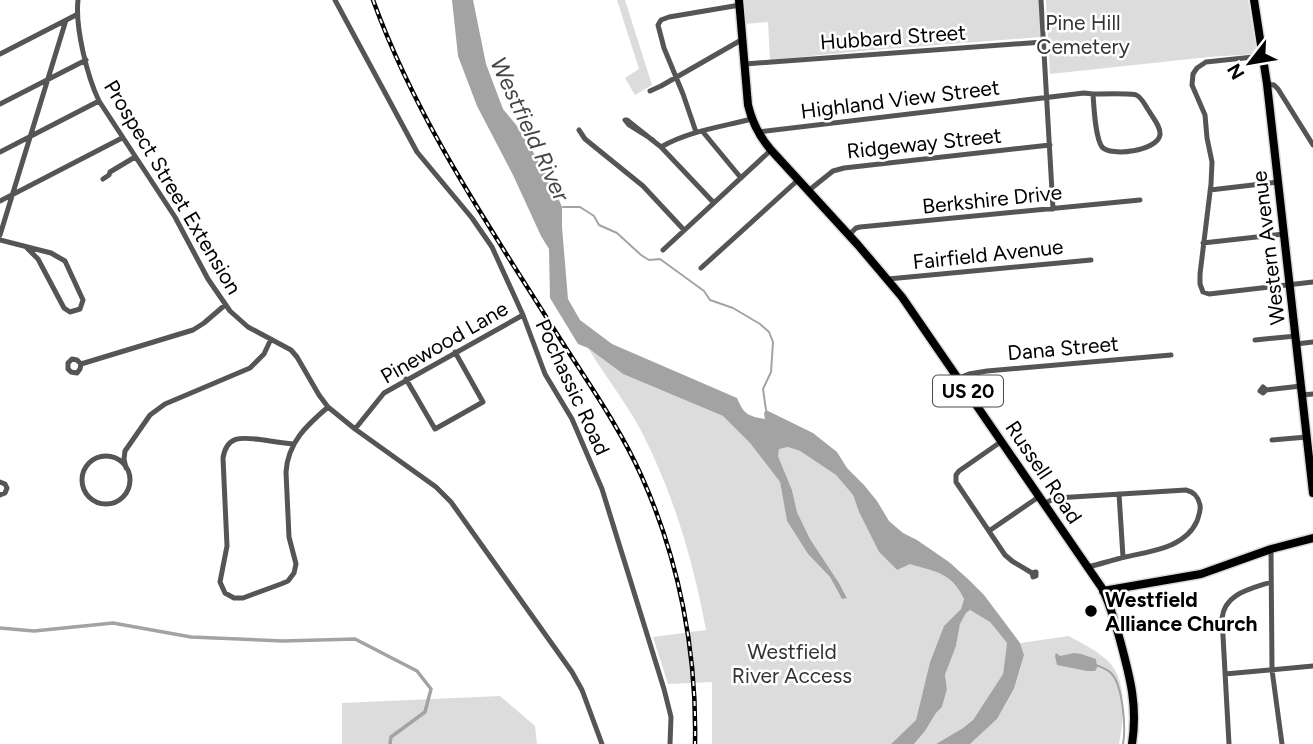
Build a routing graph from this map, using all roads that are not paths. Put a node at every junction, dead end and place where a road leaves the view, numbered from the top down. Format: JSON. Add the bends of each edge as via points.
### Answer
{"nodes":[{"id":1,"x":78,"y":0,"type":"edge"},
{"id":2,"x":335,"y":0,"type":"edge"},
{"id":3,"x":1041,"y":0,"type":"edge"},
{"id":4,"x":1254,"y":0,"type":"edge"},
{"id":5,"x":739,"y":2,"type":"edge"},
{"id":6,"x":76,"y":15,"type":"junction"},
{"id":7,"x":66,"y":20,"type":"junction"},
{"id":8,"x":743,"y":39,"type":"junction"},
{"id":9,"x":1043,"y":42,"type":"junction"},
{"id":10,"x":0,"y":54,"type":"edge"},
{"id":11,"x":1263,"y":56,"type":"junction"},
{"id":12,"x":86,"y":60,"type":"junction"},
{"id":13,"x":745,"y":64,"type":"junction"},
{"id":14,"x":675,"y":77,"type":"junction"},
{"id":15,"x":48,"y":79,"type":"junction"},
{"id":16,"x":1267,"y":84,"type":"junction"},
{"id":17,"x":650,"y":91,"type":"dead end"},
{"id":18,"x":1093,"y":94,"type":"junction"},
{"id":19,"x":1047,"y":98,"type":"junction"},
{"id":20,"x":99,"y":101,"type":"junction"},
{"id":21,"x":0,"y":104,"type":"edge"},
{"id":22,"x":752,"y":119,"type":"junction"},
{"id":23,"x":579,"y":130,"type":"dead end"},
{"id":24,"x":699,"y":132,"type":"junction"},
{"id":25,"x":758,"y":132,"type":"junction"},
{"id":26,"x":29,"y":137,"type":"junction"},
{"id":27,"x":122,"y":138,"type":"junction"},
{"id":28,"x":653,"y":140,"type":"junction"},
{"id":29,"x":1050,"y":145,"type":"junction"},
{"id":30,"x":1313,"y":145,"type":"edge"},
{"id":31,"x":661,"y":147,"type":"junction"},
{"id":32,"x":771,"y":150,"type":"junction"},
{"id":33,"x":0,"y":152,"type":"edge"},
{"id":34,"x":135,"y":157,"type":"junction"},
{"id":35,"x":741,"y":178,"type":"junction"},
{"id":36,"x":103,"y":179,"type":"dead end"},
{"id":37,"x":798,"y":180,"type":"junction"},
{"id":38,"x":1278,"y":182,"type":"junction"},
{"id":39,"x":1210,"y":190,"type":"junction"},
{"id":40,"x":808,"y":191,"type":"junction"},
{"id":41,"x":12,"y":194,"type":"junction"},
{"id":42,"x":1140,"y":200,"type":"dead end"},
{"id":43,"x":0,"y":201,"type":"edge"},
{"id":44,"x":714,"y":203,"type":"junction"},
{"id":45,"x":1054,"y":209,"type":"junction"},
{"id":46,"x":684,"y":230,"type":"junction"},
{"id":47,"x":1284,"y":234,"type":"junction"},
{"id":48,"x":849,"y":235,"type":"junction"},
{"id":49,"x":0,"y":237,"type":"edge"},
{"id":50,"x":1203,"y":243,"type":"junction"},
{"id":51,"x":27,"y":248,"type":"junction"},
{"id":52,"x":663,"y":250,"type":"dead end"},
{"id":53,"x":54,"y":254,"type":"junction"},
{"id":54,"x":1091,"y":260,"type":"dead end"},
{"id":55,"x":41,"y":265,"type":"junction"},
{"id":56,"x":701,"y":268,"type":"dead end"},
{"id":57,"x":888,"y":279,"type":"junction"},
{"id":58,"x":1313,"y":282,"type":"edge"},
{"id":59,"x":1290,"y":284,"type":"junction"},
{"id":60,"x":225,"y":305,"type":"junction"},
{"id":61,"x":523,"y":315,"type":"junction"},
{"id":62,"x":271,"y":339,"type":"junction"},
{"id":63,"x":1255,"y":340,"type":"dead end"},
{"id":64,"x":1296,"y":340,"type":"junction"},
{"id":65,"x":1313,"y":342,"type":"edge"},
{"id":66,"x":456,"y":352,"type":"junction"},
{"id":67,"x":1171,"y":355,"type":"dead end"},
{"id":68,"x":81,"y":364,"type":"dead end"},
{"id":69,"x":959,"y":378,"type":"junction"},
{"id":70,"x":406,"y":379,"type":"junction"},
{"id":71,"x":1266,"y":390,"type":"dead end"},
{"id":72,"x":1302,"y":390,"type":"junction"},
{"id":73,"x":1313,"y":394,"type":"edge"},
{"id":74,"x":328,"y":407,"type":"junction"},
{"id":75,"x":355,"y":429,"type":"junction"},
{"id":76,"x":1307,"y":437,"type":"junction"},
{"id":77,"x":1274,"y":440,"type":"dead end"},
{"id":78,"x":1002,"y":441,"type":"junction"},
{"id":79,"x":293,"y":444,"type":"junction"},
{"id":80,"x":125,"y":451,"type":"junction"},
{"id":81,"x":111,"y":457,"type":"junction"},
{"id":82,"x":126,"y":468,"type":"junction"},
{"id":83,"x":0,"y":482,"type":"edge"},
{"id":84,"x":1313,"y":493,"type":"edge"},
{"id":85,"x":1119,"y":494,"type":"junction"},
{"id":86,"x":0,"y":495,"type":"edge"},
{"id":87,"x":1042,"y":500,"type":"junction"},
{"id":88,"x":989,"y":531,"type":"junction"},
{"id":89,"x":1313,"y":538,"type":"edge"},
{"id":90,"x":1270,"y":550,"type":"junction"},
{"id":91,"x":1123,"y":557,"type":"junction"},
{"id":92,"x":1088,"y":567,"type":"junction"},
{"id":93,"x":1032,"y":573,"type":"dead end"},
{"id":94,"x":1271,"y":583,"type":"junction"},
{"id":95,"x":1103,"y":592,"type":"junction"},
{"id":96,"x":1313,"y":666,"type":"edge"},
{"id":97,"x":1272,"y":670,"type":"junction"},
{"id":98,"x":1225,"y":674,"type":"junction"},
{"id":99,"x":603,"y":744,"type":"edge"},
{"id":100,"x":670,"y":744,"type":"edge"},
{"id":101,"x":1132,"y":744,"type":"edge"},
{"id":102,"x":1229,"y":744,"type":"edge"},
{"id":103,"x":1282,"y":744,"type":"edge"}],
"edges":[{"from":1,"to":6,"type":"street","name":"Prospect Street Extension"},
{"from":2,"to":61,"type":"street","name":"Pochassic Road","via":[[417,152],[492,247]]},
{"from":3,"to":9,"type":"street"},
{"from":4,"to":11,"type":"main road","name":"Western Avenue"},
{"from":5,"to":8,"type":"main road","number":"US 20"},
{"from":5,"to":14,"type":"street","via":[[659,23]]},
{"from":6,"to":7,"type":"street"},
{"from":6,"to":12,"type":"street","name":"Prospect Street Extension"},
{"from":7,"to":10,"type":"street"},
{"from":7,"to":15,"type":"street"},
{"from":8,"to":13,"type":"main road","number":"US 20"},
{"from":8,"to":14,"type":"street"},
{"from":9,"to":13,"type":"street","name":"Hubbard Street"},
{"from":9,"to":19,"type":"street"},
{"from":11,"to":16,"type":"main road","name":"Western Avenue"},
{"from":11,"to":39,"type":"street","via":[[1206,62],[1193,74],[1211,158]]},
{"from":12,"to":15,"type":"street"},
{"from":12,"to":20,"type":"street","name":"Prospect Street Extension"},
{"from":13,"to":22,"type":"main road","number":"US 20"},
{"from":14,"to":17,"type":"street"},
{"from":14,"to":24,"type":"street"},
{"from":15,"to":21,"type":"street"},
{"from":15,"to":26,"type":"street"},
{"from":16,"to":30,"type":"street","via":[[1278,89]]},
{"from":16,"to":38,"type":"main road","name":"Western Avenue"},
{"from":18,"to":18,"type":"street","name":"Highland View Street","via":[[1098,137],[1105,149],[1146,148],[1160,136],[1139,97]]},
{"from":18,"to":19,"type":"street","name":"Highland View Street"},
{"from":19,"to":25,"type":"street","name":"Highland View Street"},
{"from":19,"to":29,"type":"street"},
{"from":20,"to":26,"type":"street"},
{"from":20,"to":27,"type":"street","name":"Prospect Street Extension"},
{"from":22,"to":24,"type":"street"},
{"from":22,"to":25,"type":"main road","name":"Russell Road","number":"US 20"},
{"from":23,"to":46,"type":"street","via":[[643,186]]},
{"from":24,"to":31,"type":"street"},
{"from":24,"to":35,"type":"street"},
{"from":25,"to":32,"type":"main road","name":"Russell Road","number":"US 20"},
{"from":26,"to":33,"type":"street"},
{"from":26,"to":41,"type":"street"},
{"from":27,"to":34,"type":"street","name":"Prospect Street Extension"},
{"from":27,"to":41,"type":"street"},
{"from":28,"to":28,"type":"street","via":[[633,123],[625,120],[635,130]]},
{"from":28,"to":31,"type":"street"},
{"from":29,"to":40,"type":"street","name":"Ridgeway Street","via":[[840,168]]},
{"from":29,"to":45,"type":"street"},
{"from":31,"to":44,"type":"street"},
{"from":32,"to":35,"type":"street"},
{"from":32,"to":37,"type":"main road","name":"Russell Road","number":"US 20"},
{"from":34,"to":36,"type":"street"},
{"from":34,"to":60,"type":"street","name":"Prospect Street Extension"},
{"from":35,"to":44,"type":"street"},
{"from":37,"to":40,"type":"main road","name":"Russell Road","number":"US 20"},
{"from":37,"to":56,"type":"street"},
{"from":38,"to":39,"type":"street"},
{"from":38,"to":47,"type":"main road","name":"Western Avenue"},
{"from":39,"to":50,"type":"street"},
{"from":40,"to":48,"type":"main road","name":"Russell Road","number":"US 20"},
{"from":41,"to":43,"type":"street"},
{"from":41,"to":49,"type":"street"},
{"from":42,"to":45,"type":"street","name":"Berkshire Drive"},
{"from":44,"to":46,"type":"street"},
{"from":45,"to":48,"type":"street","name":"Berkshire Drive","via":[[860,227]]},
{"from":46,"to":52,"type":"street"},
{"from":47,"to":50,"type":"street"},
{"from":47,"to":59,"type":"main road","name":"Western Avenue"},
{"from":48,"to":57,"type":"main road","name":"Russell Road","number":"US 20"},
{"from":49,"to":51,"type":"street"},
{"from":50,"to":59,"type":"street","via":[[1199,274],[1204,293]]},
{"from":51,"to":53,"type":"street"},
{"from":51,"to":55,"type":"street"},
{"from":53,"to":55,"type":"street"},
{"from":53,"to":55,"type":"street","via":[[66,263],[82,295],[79,309],[70,312],[64,308]]},
{"from":54,"to":57,"type":"street","name":"Fairfield Avenue"},
{"from":57,"to":69,"type":"main road","name":"Russell Road","number":"US 20"},
{"from":58,"to":59,"type":"street"},
{"from":59,"to":64,"type":"main road","name":"Western Avenue"},
{"from":60,"to":62,"type":"street","name":"Prospect Street Extension","via":[[248,327]]},
{"from":60,"to":68,"type":"street","via":[[192,330]]},
{"from":61,"to":66,"type":"street","name":"Pinewood Lane"},
{"from":61,"to":100,"type":"street","name":"Pochassic Road","via":[[545,374],[572,419],[602,489],[664,689],[671,717]]},
{"from":62,"to":74,"type":"street","name":"Prospect Street Extension","via":[[294,354]]},
{"from":62,"to":80,"type":"street","via":[[250,368],[155,410]]},
{"from":63,"to":64,"type":"street"},
{"from":64,"to":65,"type":"street"},
{"from":64,"to":72,"type":"main road","name":"Western Avenue"},
{"from":66,"to":70,"type":"street","name":"Pinewood Lane"},
{"from":66,"to":70,"type":"street","via":[[483,402],[435,429]]},
{"from":67,"to":69,"type":"street","name":"Dana Street","via":[[982,371]]},
{"from":69,"to":78,"type":"main road","name":"Russell Road","number":"US 20"},
{"from":70,"to":75,"type":"street","name":"Pinewood Lane","via":[[384,393]]},
{"from":71,"to":72,"type":"street"},
{"from":72,"to":73,"type":"street"},
{"from":72,"to":76,"type":"main road","name":"Western Avenue"},
{"from":74,"to":75,"type":"street","name":"Prospect Street Extension"},
{"from":74,"to":79,"type":"street"},
{"from":75,"to":99,"type":"street","name":"Prospect Street Extension","via":[[436,486],[451,502],[572,673]]},
{"from":76,"to":77,"type":"street"},
{"from":76,"to":84,"type":"main road","name":"Western Avenue"},
{"from":78,"to":87,"type":"main road","name":"Russell Road","number":"US 20"},
{"from":78,"to":88,"type":"street","via":[[956,477]]},
{"from":79,"to":79,"type":"street","via":[[242,438],[229,443],[224,451],[227,546],[220,582],[223,591],[234,598],[285,582],[295,570],[286,472]]},
{"from":80,"to":81,"type":"street"},
{"from":80,"to":82,"type":"street"},
{"from":81,"to":82,"type":"street"},
{"from":81,"to":82,"type":"street","via":[[96,458],[83,472],[83,488],[92,500],[106,504],[123,497],[130,483]]},
{"from":83,"to":86,"type":"street","via":[[6,488]]},
{"from":85,"to":87,"type":"street"},
{"from":85,"to":91,"type":"street"},
{"from":85,"to":91,"type":"street","via":[[1190,491],[1200,509],[1193,528],[1178,542]]},
{"from":87,"to":88,"type":"street"},
{"from":87,"to":92,"type":"main road","name":"Russell Road","number":"US 20"},
{"from":88,"to":93,"type":"street","via":[[1007,557]]},
{"from":89,"to":90,"type":"main road"},
{"from":90,"to":94,"type":"street"},
{"from":90,"to":95,"type":"main road","via":[[1201,574]]},
{"from":91,"to":92,"type":"street"},
{"from":92,"to":95,"type":"main road","name":"Russell Road","number":"US 20"},
{"from":94,"to":97,"type":"street"},
{"from":94,"to":98,"type":"street","via":[[1237,594],[1223,608]]},
{"from":95,"to":101,"type":"main road","name":"Russell Road","number":"US 20","via":[[1133,689]]},
{"from":96,"to":97,"type":"street"},
{"from":97,"to":98,"type":"street"},
{"from":97,"to":103,"type":"street"},
{"from":98,"to":102,"type":"street"}]}
